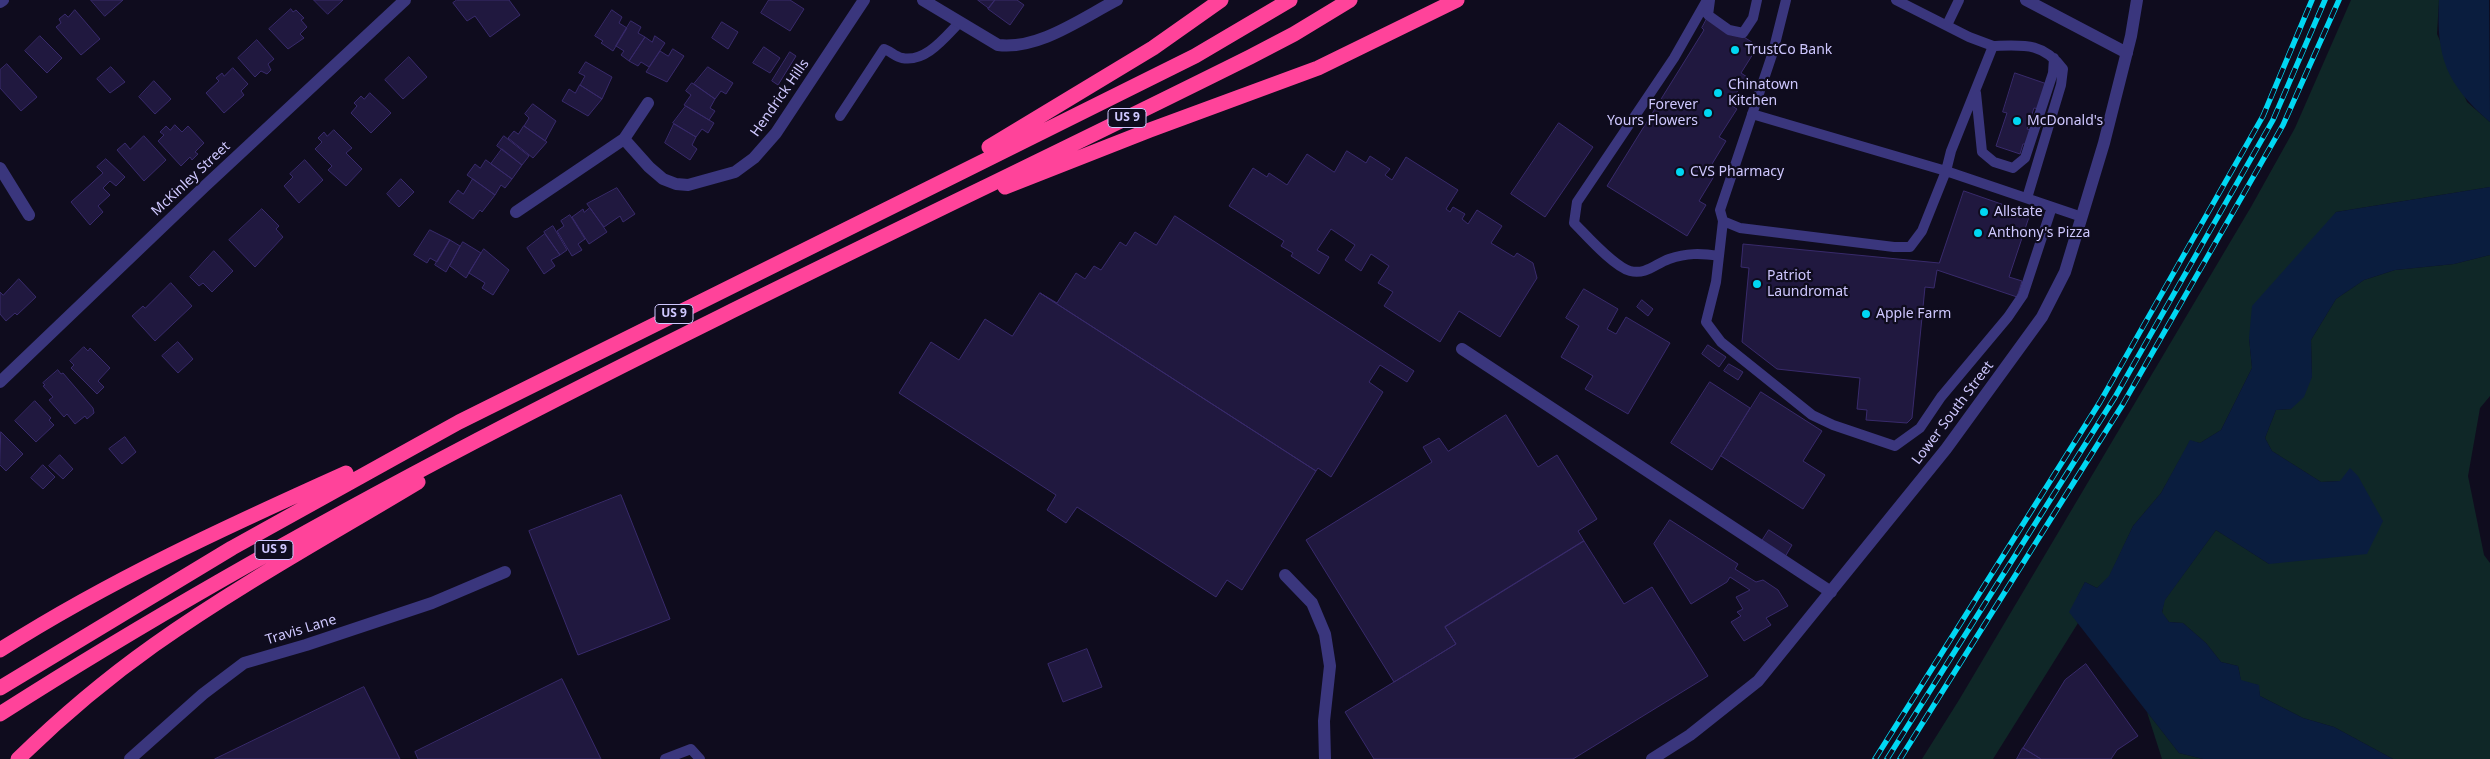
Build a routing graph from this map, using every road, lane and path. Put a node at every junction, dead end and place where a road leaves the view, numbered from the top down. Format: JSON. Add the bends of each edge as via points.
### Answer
{"nodes":[{"id":1,"x":3,"y":0,"type":"edge"},
{"id":2,"x":405,"y":0,"type":"edge"},
{"id":3,"x":864,"y":0,"type":"edge"},
{"id":4,"x":923,"y":0,"type":"edge"},
{"id":5,"x":1117,"y":0,"type":"edge"},
{"id":6,"x":1221,"y":0,"type":"edge"},
{"id":7,"x":1290,"y":0,"type":"edge"},
{"id":8,"x":1350,"y":0,"type":"edge"},
{"id":9,"x":1457,"y":0,"type":"edge"},
{"id":10,"x":1709,"y":0,"type":"edge"},
{"id":11,"x":1757,"y":0,"type":"edge"},
{"id":12,"x":1786,"y":0,"type":"edge"},
{"id":13,"x":1896,"y":0,"type":"edge"},
{"id":14,"x":1959,"y":0,"type":"edge"},
{"id":15,"x":2026,"y":0,"type":"edge"},
{"id":16,"x":2137,"y":0,"type":"edge"},
{"id":17,"x":0,"y":2,"type":"edge"},
{"id":18,"x":960,"y":22,"type":"junction"},
{"id":19,"x":1947,"y":25,"type":"junction"},
{"id":20,"x":1992,"y":46,"type":"junction"},
{"id":21,"x":2127,"y":53,"type":"junction"},
{"id":22,"x":2054,"y":58,"type":"junction"},
{"id":23,"x":1975,"y":90,"type":"junction"},
{"id":24,"x":648,"y":103,"type":"dead end"},
{"id":25,"x":1752,"y":114,"type":"junction"},
{"id":26,"x":840,"y":116,"type":"dead end"},
{"id":27,"x":624,"y":140,"type":"junction"},
{"id":28,"x":0,"y":168,"type":"edge"},
{"id":29,"x":1946,"y":171,"type":"junction"},
{"id":30,"x":2027,"y":198,"type":"junction"},
{"id":31,"x":889,"y":207,"type":"junction"},
{"id":32,"x":2052,"y":207,"type":"junction"},
{"id":33,"x":516,"y":212,"type":"dead end"},
{"id":34,"x":29,"y":215,"type":"dead end"},
{"id":35,"x":2082,"y":217,"type":"junction"},
{"id":36,"x":1723,"y":221,"type":"junction"},
{"id":37,"x":899,"y":229,"type":"junction"},
{"id":38,"x":1719,"y":256,"type":"junction"},
{"id":39,"x":1462,"y":349,"type":"dead end"},
{"id":40,"x":0,"y":382,"type":"edge"},
{"id":41,"x":556,"y":399,"type":"junction"},
{"id":42,"x":460,"y":422,"type":"junction"},
{"id":43,"x":505,"y":572,"type":"dead end"},
{"id":44,"x":1285,"y":575,"type":"dead end"},
{"id":45,"x":1831,"y":592,"type":"junction"},
{"id":46,"x":0,"y":650,"type":"edge"},
{"id":47,"x":0,"y":688,"type":"edge"},
{"id":48,"x":0,"y":714,"type":"edge"},
{"id":49,"x":18,"y":759,"type":"edge"},
{"id":50,"x":130,"y":759,"type":"edge"},
{"id":51,"x":665,"y":759,"type":"edge"},
{"id":52,"x":700,"y":759,"type":"edge"},
{"id":53,"x":1325,"y":759,"type":"edge"},
{"id":54,"x":1652,"y":759,"type":"edge"}],
"edges":[{"from":1,"to":17,"type":"street"},
{"from":2,"to":40,"type":"street","name":"McKinley Street"},
{"from":3,"to":27,"type":"street","name":"Hendrick Hills","via":[[776,133],[754,158],[735,172],[688,185],[676,184],[649,167]]},
{"from":4,"to":18,"type":"street"},
{"from":5,"to":18,"type":"street","via":[[1045,38],[1012,47],[998,45]]},
{"from":6,"to":31,"type":"highway","via":[[1106,77]]},
{"from":7,"to":31,"type":"highway","number":"US 9","via":[[1195,56]]},
{"from":8,"to":37,"type":"highway","number":"US 9","via":[[1250,57]]},
{"from":9,"to":37,"type":"highway","via":[[1318,68]]},
{"from":10,"to":11,"type":"lane","via":[[1708,15],[1729,30],[1743,33],[1753,18]]},
{"from":10,"to":38,"type":"lane","via":[[1577,202],[1574,223],[1628,271],[1646,272],[1667,259],[1694,252]]},
{"from":12,"to":25,"type":"lane"},
{"from":13,"to":19,"type":"lane"},
{"from":14,"to":19,"type":"lane"},
{"from":15,"to":21,"type":"street"},
{"from":16,"to":21,"type":"street","name":"Lower South Street"},
{"from":18,"to":26,"type":"lane","via":[[932,50],[919,56],[901,58],[884,49]]},
{"from":19,"to":20,"type":"lane"},
{"from":20,"to":22,"type":"lane","via":[[2032,45]]},
{"from":20,"to":23,"type":"lane"},
{"from":21,"to":35,"type":"street","name":"Lower South Street"},
{"from":22,"to":23,"type":"lane","via":[[2053,73],[2025,158],[2013,168],[1994,162],[1982,152]]},
{"from":22,"to":30,"type":"lane","via":[[2063,69],[2061,85]]},
{"from":23,"to":29,"type":"lane"},
{"from":24,"to":27,"type":"street"},
{"from":25,"to":29,"type":"lane"},
{"from":25,"to":36,"type":"lane","via":[[1720,210]]},
{"from":27,"to":33,"type":"street"},
{"from":28,"to":34,"type":"street"},
{"from":29,"to":30,"type":"lane"},
{"from":29,"to":36,"type":"lane","via":[[1922,231],[1910,247],[1740,228]]},
{"from":30,"to":32,"type":"lane"},
{"from":31,"to":42,"type":"highway","number":"US 9"},
{"from":32,"to":35,"type":"lane"},
{"from":32,"to":38,"type":"lane","via":[[2023,294],[2008,317],[1940,397],[1920,428],[1895,446],[1812,415],[1721,342],[1706,322]]},
{"from":35,"to":45,"type":"street","name":"Lower South Street","via":[[2065,272],[2042,317],[1946,449]]},
{"from":36,"to":38,"type":"lane"},
{"from":37,"to":41,"type":"highway","number":"US 9"},
{"from":39,"to":45,"type":"street"},
{"from":41,"to":48,"type":"highway","number":"US 9","via":[[302,534]]},
{"from":41,"to":49,"type":"highway","via":[[244,586],[154,645]]},
{"from":42,"to":46,"type":"highway","via":[[157,561],[70,607]]},
{"from":42,"to":47,"type":"highway","number":"US 9","via":[[225,552]]},
{"from":43,"to":50,"type":"street","name":"Travis Lane","via":[[406,612],[244,663],[202,694]]},
{"from":44,"to":53,"type":"street","via":[[1312,603],[1325,634],[1330,666],[1324,722]]},
{"from":45,"to":54,"type":"street","name":"Lower South Street","via":[[1758,681],[1690,735]]},
{"from":51,"to":52,"type":"lane","via":[[691,750]]}]}
